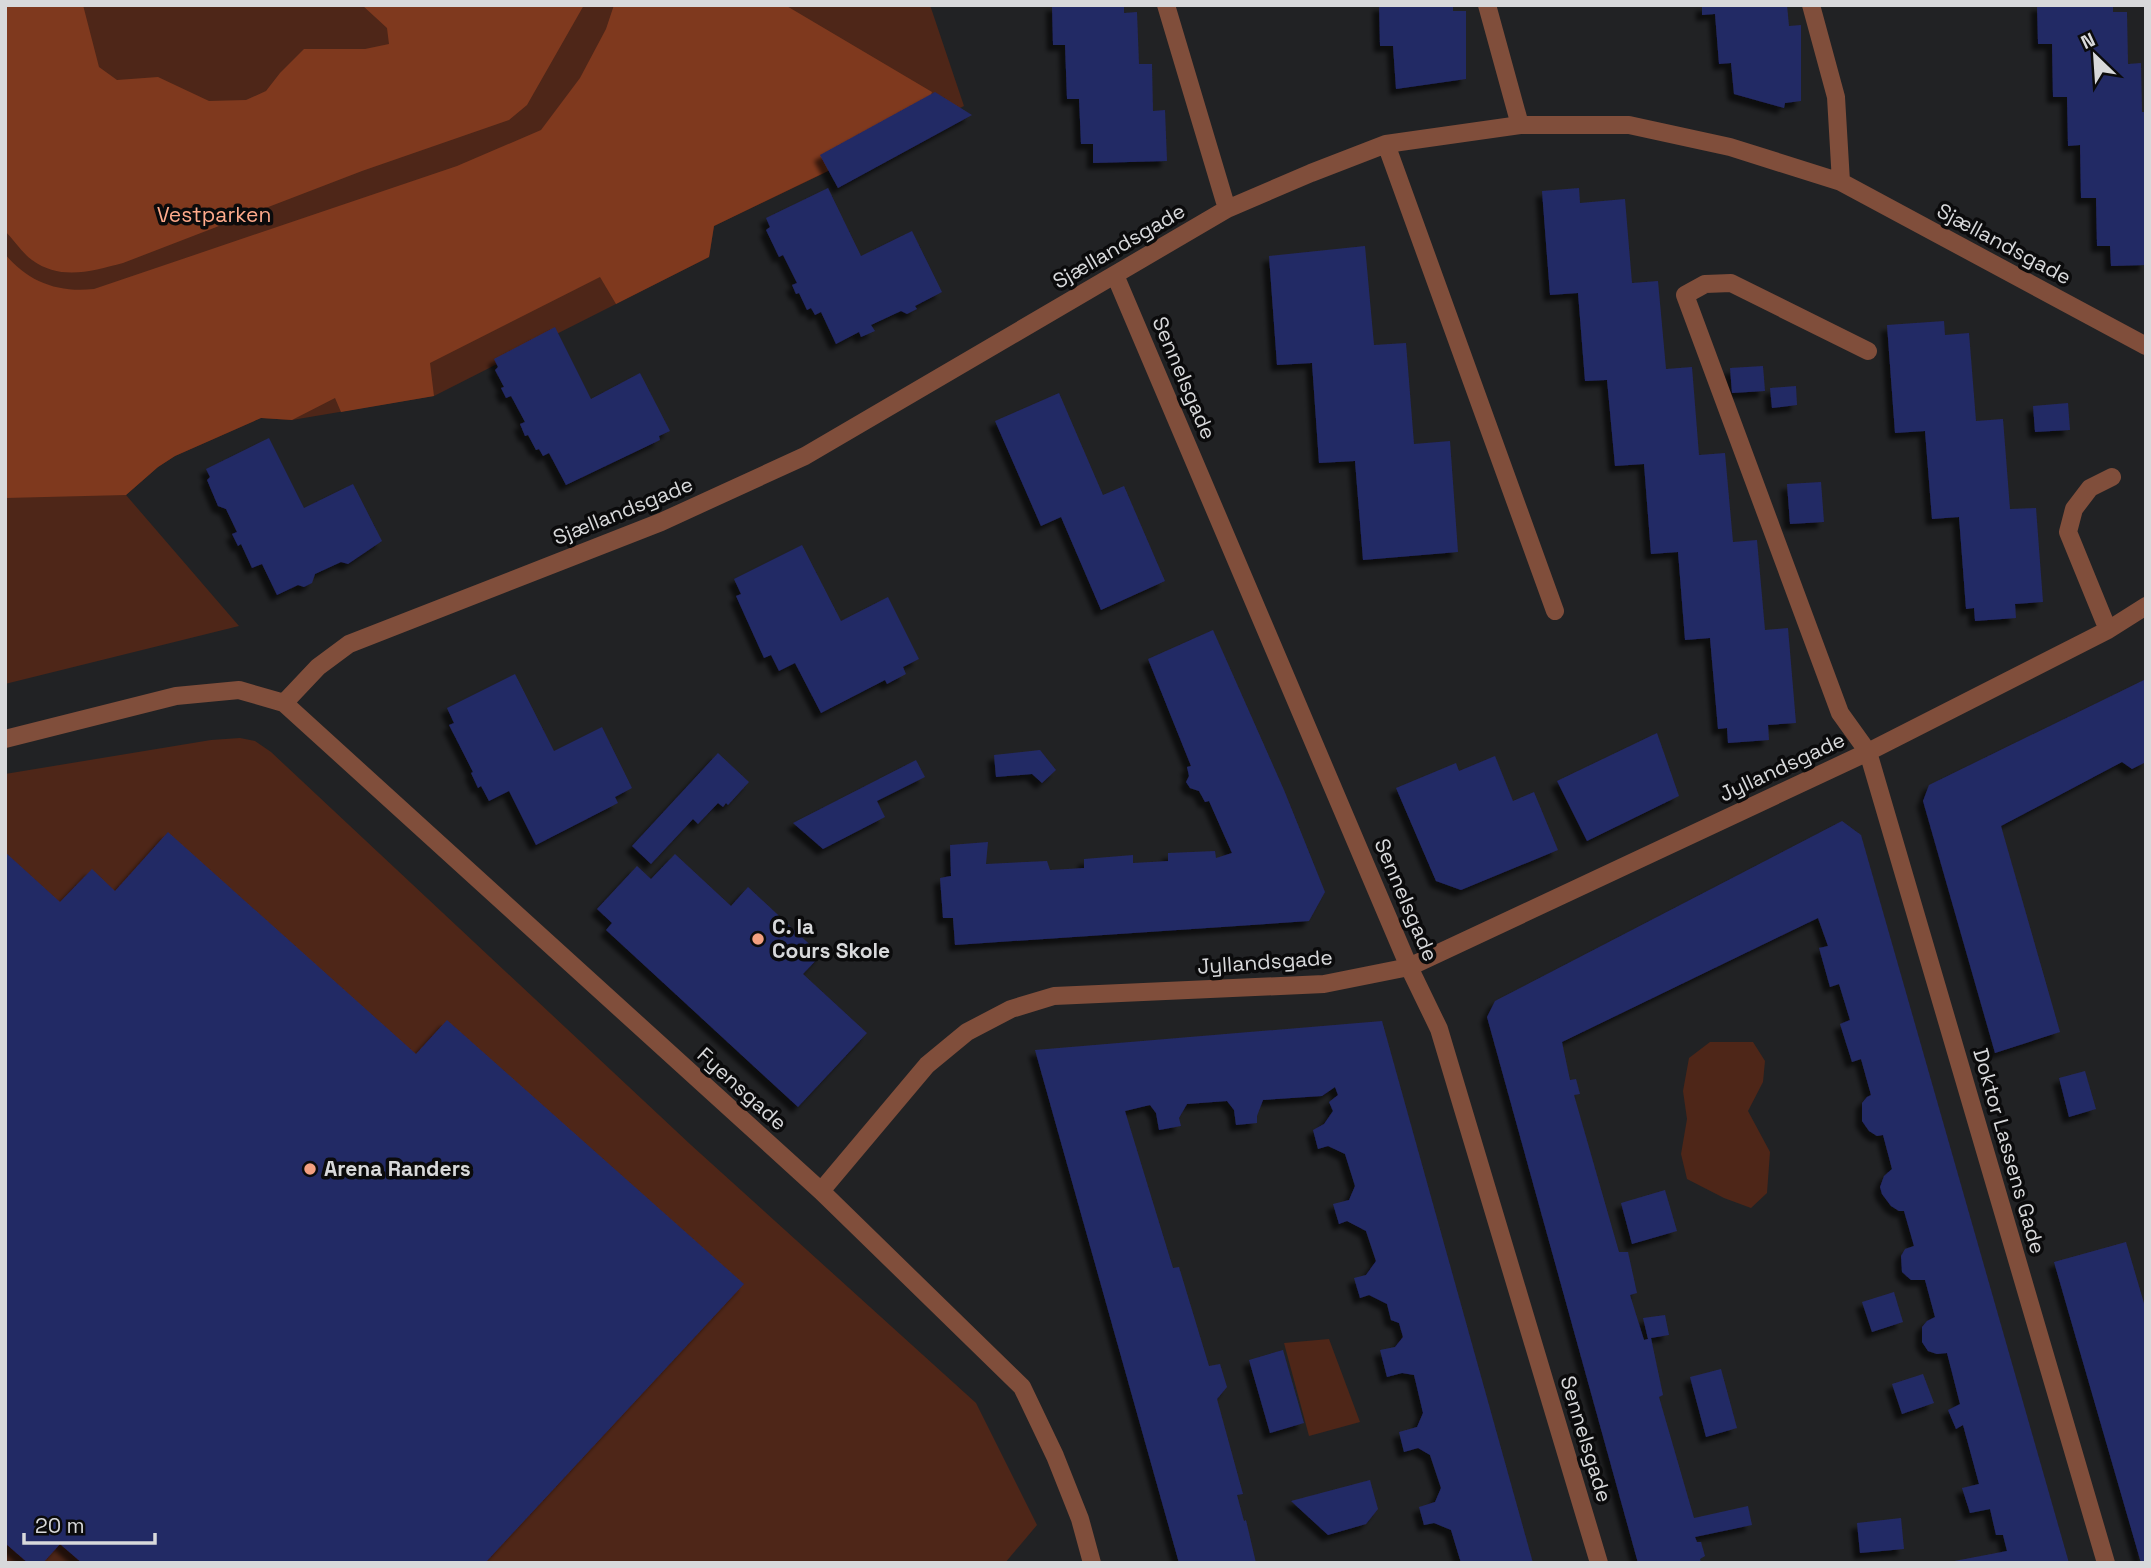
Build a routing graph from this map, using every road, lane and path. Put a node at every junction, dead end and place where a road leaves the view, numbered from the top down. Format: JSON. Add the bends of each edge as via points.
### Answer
{"nodes":[{"id":1,"x":1166,"y":5,"type":"edge"},
{"id":2,"x":1487,"y":5,"type":"edge"},
{"id":3,"x":1811,"y":5,"type":"edge"},
{"id":4,"x":1520,"y":125,"type":"junction"},
{"id":5,"x":1386,"y":144,"type":"junction"},
{"id":6,"x":1840,"y":182,"type":"junction"},
{"id":7,"x":1227,"y":209,"type":"junction"},
{"id":8,"x":1115,"y":275,"type":"junction"},
{"id":9,"x":2146,"y":346,"type":"edge"},
{"id":10,"x":1868,"y":351,"type":"dead end"},
{"id":11,"x":2112,"y":477,"type":"dead end"},
{"id":12,"x":2146,"y":606,"type":"edge"},
{"id":13,"x":1555,"y":611,"type":"dead end"},
{"id":14,"x":2108,"y":630,"type":"junction"},
{"id":15,"x":284,"y":703,"type":"junction"},
{"id":16,"x":5,"y":739,"type":"edge"},
{"id":17,"x":1868,"y":752,"type":"junction"},
{"id":18,"x":1409,"y":967,"type":"junction"},
{"id":19,"x":821,"y":1191,"type":"junction"},
{"id":20,"x":1092,"y":1563,"type":"edge"},
{"id":21,"x":1599,"y":1563,"type":"edge"},
{"id":22,"x":2106,"y":1563,"type":"edge"}],
"edges":[{"from":1,"to":7,"type":"street"},
{"from":2,"to":4,"type":"street"},
{"from":3,"to":6,"type":"street","via":[[1836,97]]},
{"from":4,"to":5,"type":"street","name":"Sjællandsgade"},
{"from":4,"to":6,"type":"street","name":"Sjællandsgade","via":[[1629,125],[1730,147]]},
{"from":5,"to":7,"type":"street","name":"Sjællandsgade"},
{"from":5,"to":13,"type":"street"},
{"from":6,"to":9,"type":"street","name":"Sjællandsgade"},
{"from":7,"to":8,"type":"street","name":"Sjællandsgade"},
{"from":8,"to":15,"type":"street","name":"Sjællandsgade","via":[[805,456],[661,522],[349,644],[318,667]]},
{"from":8,"to":18,"type":"street","name":"Sennelsgade"},
{"from":10,"to":17,"type":"street","name":"Jyllandsgade","via":[[1731,283],[1705,284],[1685,295],[1840,713]]},
{"from":11,"to":14,"type":"street","via":[[2090,488],[2074,509],[2068,532]]},
{"from":12,"to":14,"type":"street","name":"Jyllandsgade"},
{"from":14,"to":17,"type":"street","name":"Jyllandsgade"},
{"from":15,"to":16,"type":"street","via":[[239,690],[176,696]]},
{"from":15,"to":19,"type":"street","name":"Fyensgade"},
{"from":17,"to":18,"type":"street","name":"Jyllandsgade"},
{"from":17,"to":22,"type":"street","name":"Doktor Lassens Gade"},
{"from":18,"to":19,"type":"street","name":"Jyllandsgade","via":[[1324,984],[1054,996],[1011,1009],[967,1032],[928,1065]]},
{"from":18,"to":21,"type":"street","name":"Sennelsgade","via":[[1438,1029]]},
{"from":19,"to":20,"type":"street","name":"Fyensgade","via":[[1022,1387],[1055,1456]]}]}
